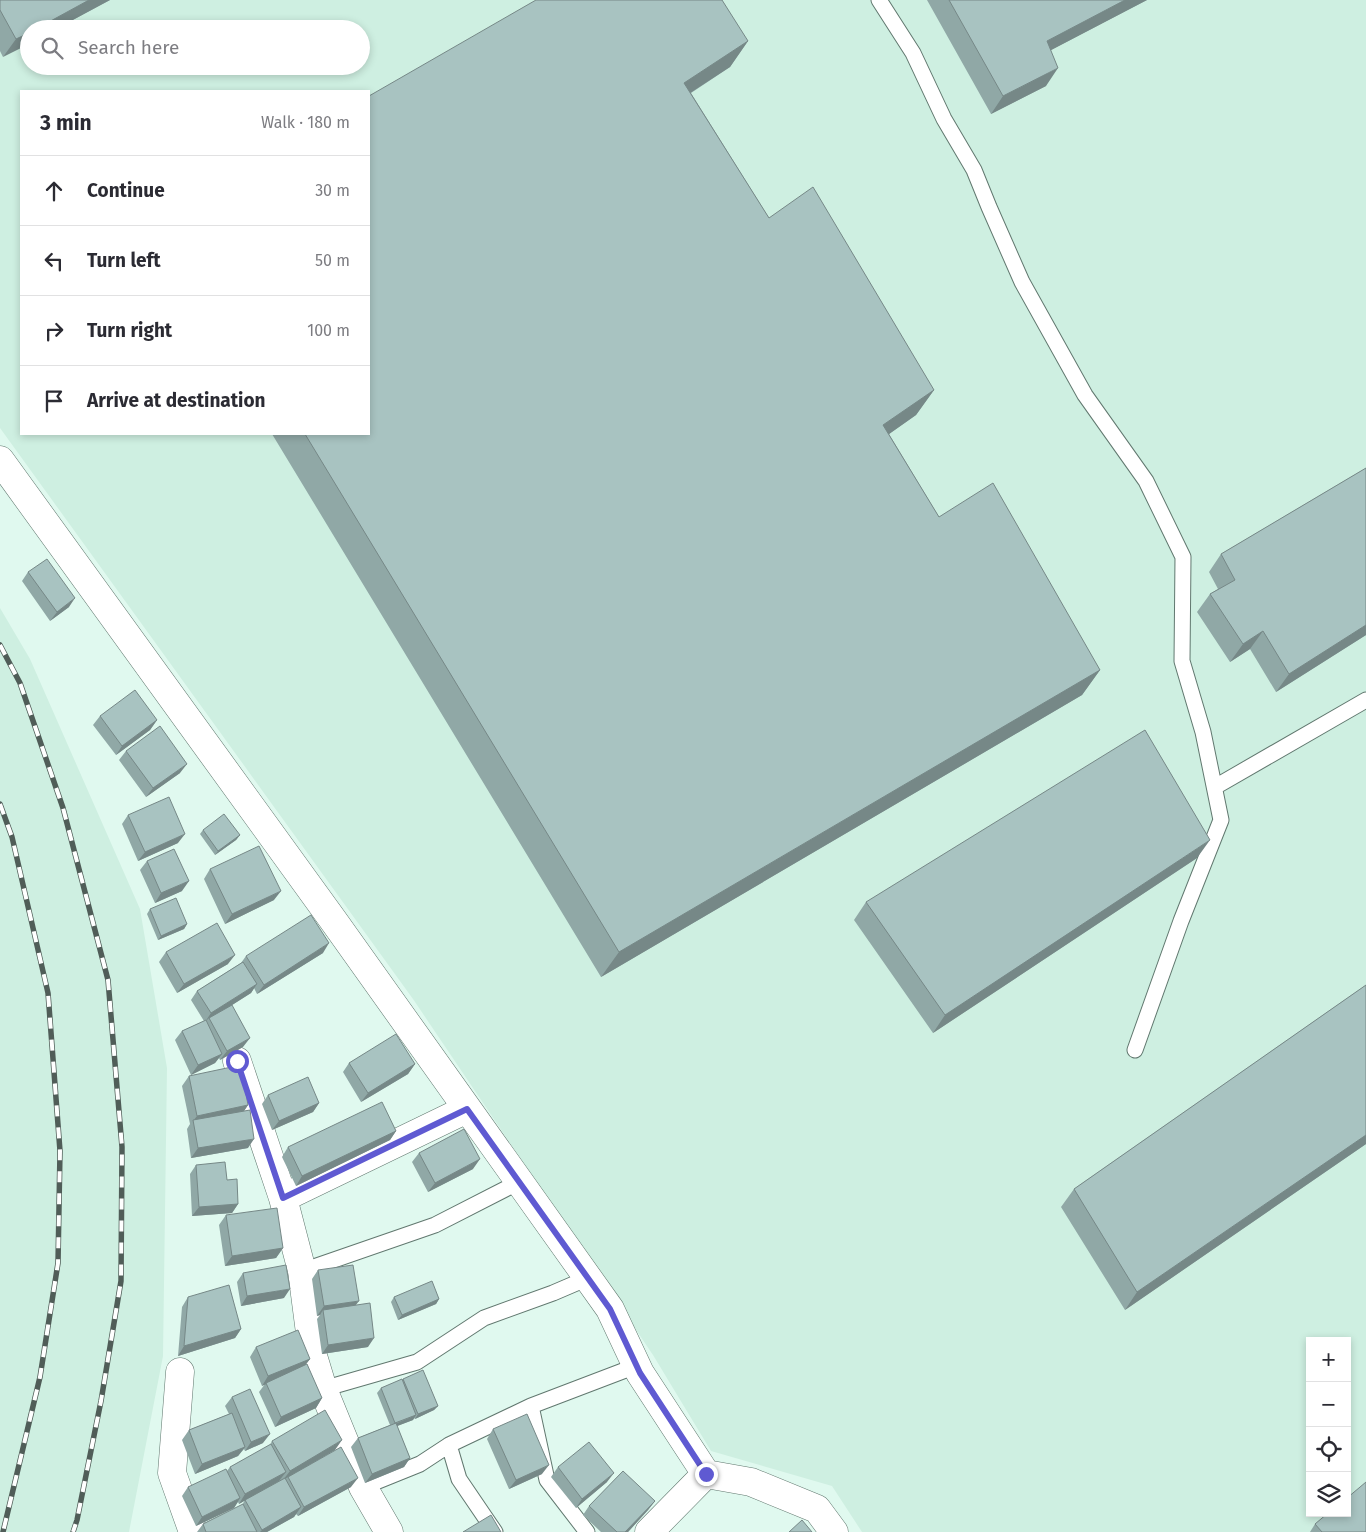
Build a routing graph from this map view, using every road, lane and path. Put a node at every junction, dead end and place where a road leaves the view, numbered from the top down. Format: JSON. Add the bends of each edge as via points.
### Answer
{"nodes":[{"id":1,"x":879,"y":0,"type":"edge"},
{"id":2,"x":0,"y":460,"type":"edge"},
{"id":3,"x":1366,"y":700,"type":"edge"},
{"id":4,"x":1215,"y":787,"type":"junction"},
{"id":5,"x":1135,"y":1050,"type":"dead end"},
{"id":6,"x":237,"y":1061,"type":"edge"},
{"id":7,"x":467,"y":1109,"type":"junction"},
{"id":8,"x":519,"y":1182,"type":"junction"},
{"id":9,"x":283,"y":1198,"type":"junction"},
{"id":10,"x":302,"y":1270,"type":"junction"},
{"id":11,"x":588,"y":1278,"type":"junction"},
{"id":12,"x":636,"y":1366,"type":"junction"},
{"id":13,"x":180,"y":1372,"type":"dead end"},
{"id":14,"x":322,"y":1389,"type":"junction"},
{"id":15,"x":530,"y":1406,"type":"junction"},
{"id":16,"x":449,"y":1445,"type":"junction"},
{"id":17,"x":706,"y":1474,"type":"junction"},
{"id":18,"x":363,"y":1487,"type":"junction"},
{"id":19,"x":193,"y":1532,"type":"edge"},
{"id":20,"x":389,"y":1532,"type":"edge"},
{"id":21,"x":495,"y":1532,"type":"edge"},
{"id":22,"x":587,"y":1532,"type":"edge"},
{"id":23,"x":649,"y":1532,"type":"edge"},
{"id":24,"x":834,"y":1532,"type":"edge"}],
"edges":[{"from":1,"to":4,"type":"lane","via":[[913,53],[944,119],[974,170],[1022,282],[1085,394],[1146,480],[1183,556],[1182,661]]},
{"from":2,"to":7,"type":"street"},
{"from":3,"to":4,"type":"lane"},
{"from":4,"to":5,"type":"lane","via":[[1222,820],[1181,921]]},
{"from":6,"to":9,"type":"street"},
{"from":7,"to":8,"type":"street"},
{"from":7,"to":9,"type":"street"},
{"from":8,"to":10,"type":"lane","via":[[435,1225]]},
{"from":8,"to":11,"type":"street"},
{"from":9,"to":10,"type":"street"},
{"from":10,"to":14,"type":"street","via":[[313,1356]]},
{"from":11,"to":12,"type":"street","via":[[610,1309]]},
{"from":11,"to":14,"type":"lane","via":[[484,1318],[417,1362]]},
{"from":12,"to":15,"type":"lane"},
{"from":12,"to":17,"type":"street"},
{"from":13,"to":19,"type":"street","via":[[172,1474]]},
{"from":14,"to":18,"type":"street"},
{"from":15,"to":16,"type":"lane"},
{"from":15,"to":22,"type":"lane","via":[[547,1480]]},
{"from":16,"to":18,"type":"lane","via":[[420,1464]]},
{"from":16,"to":21,"type":"lane","via":[[459,1479]]},
{"from":17,"to":23,"type":"street"},
{"from":17,"to":24,"type":"street","via":[[751,1482],[817,1508]]},
{"from":18,"to":20,"type":"street"}]}
